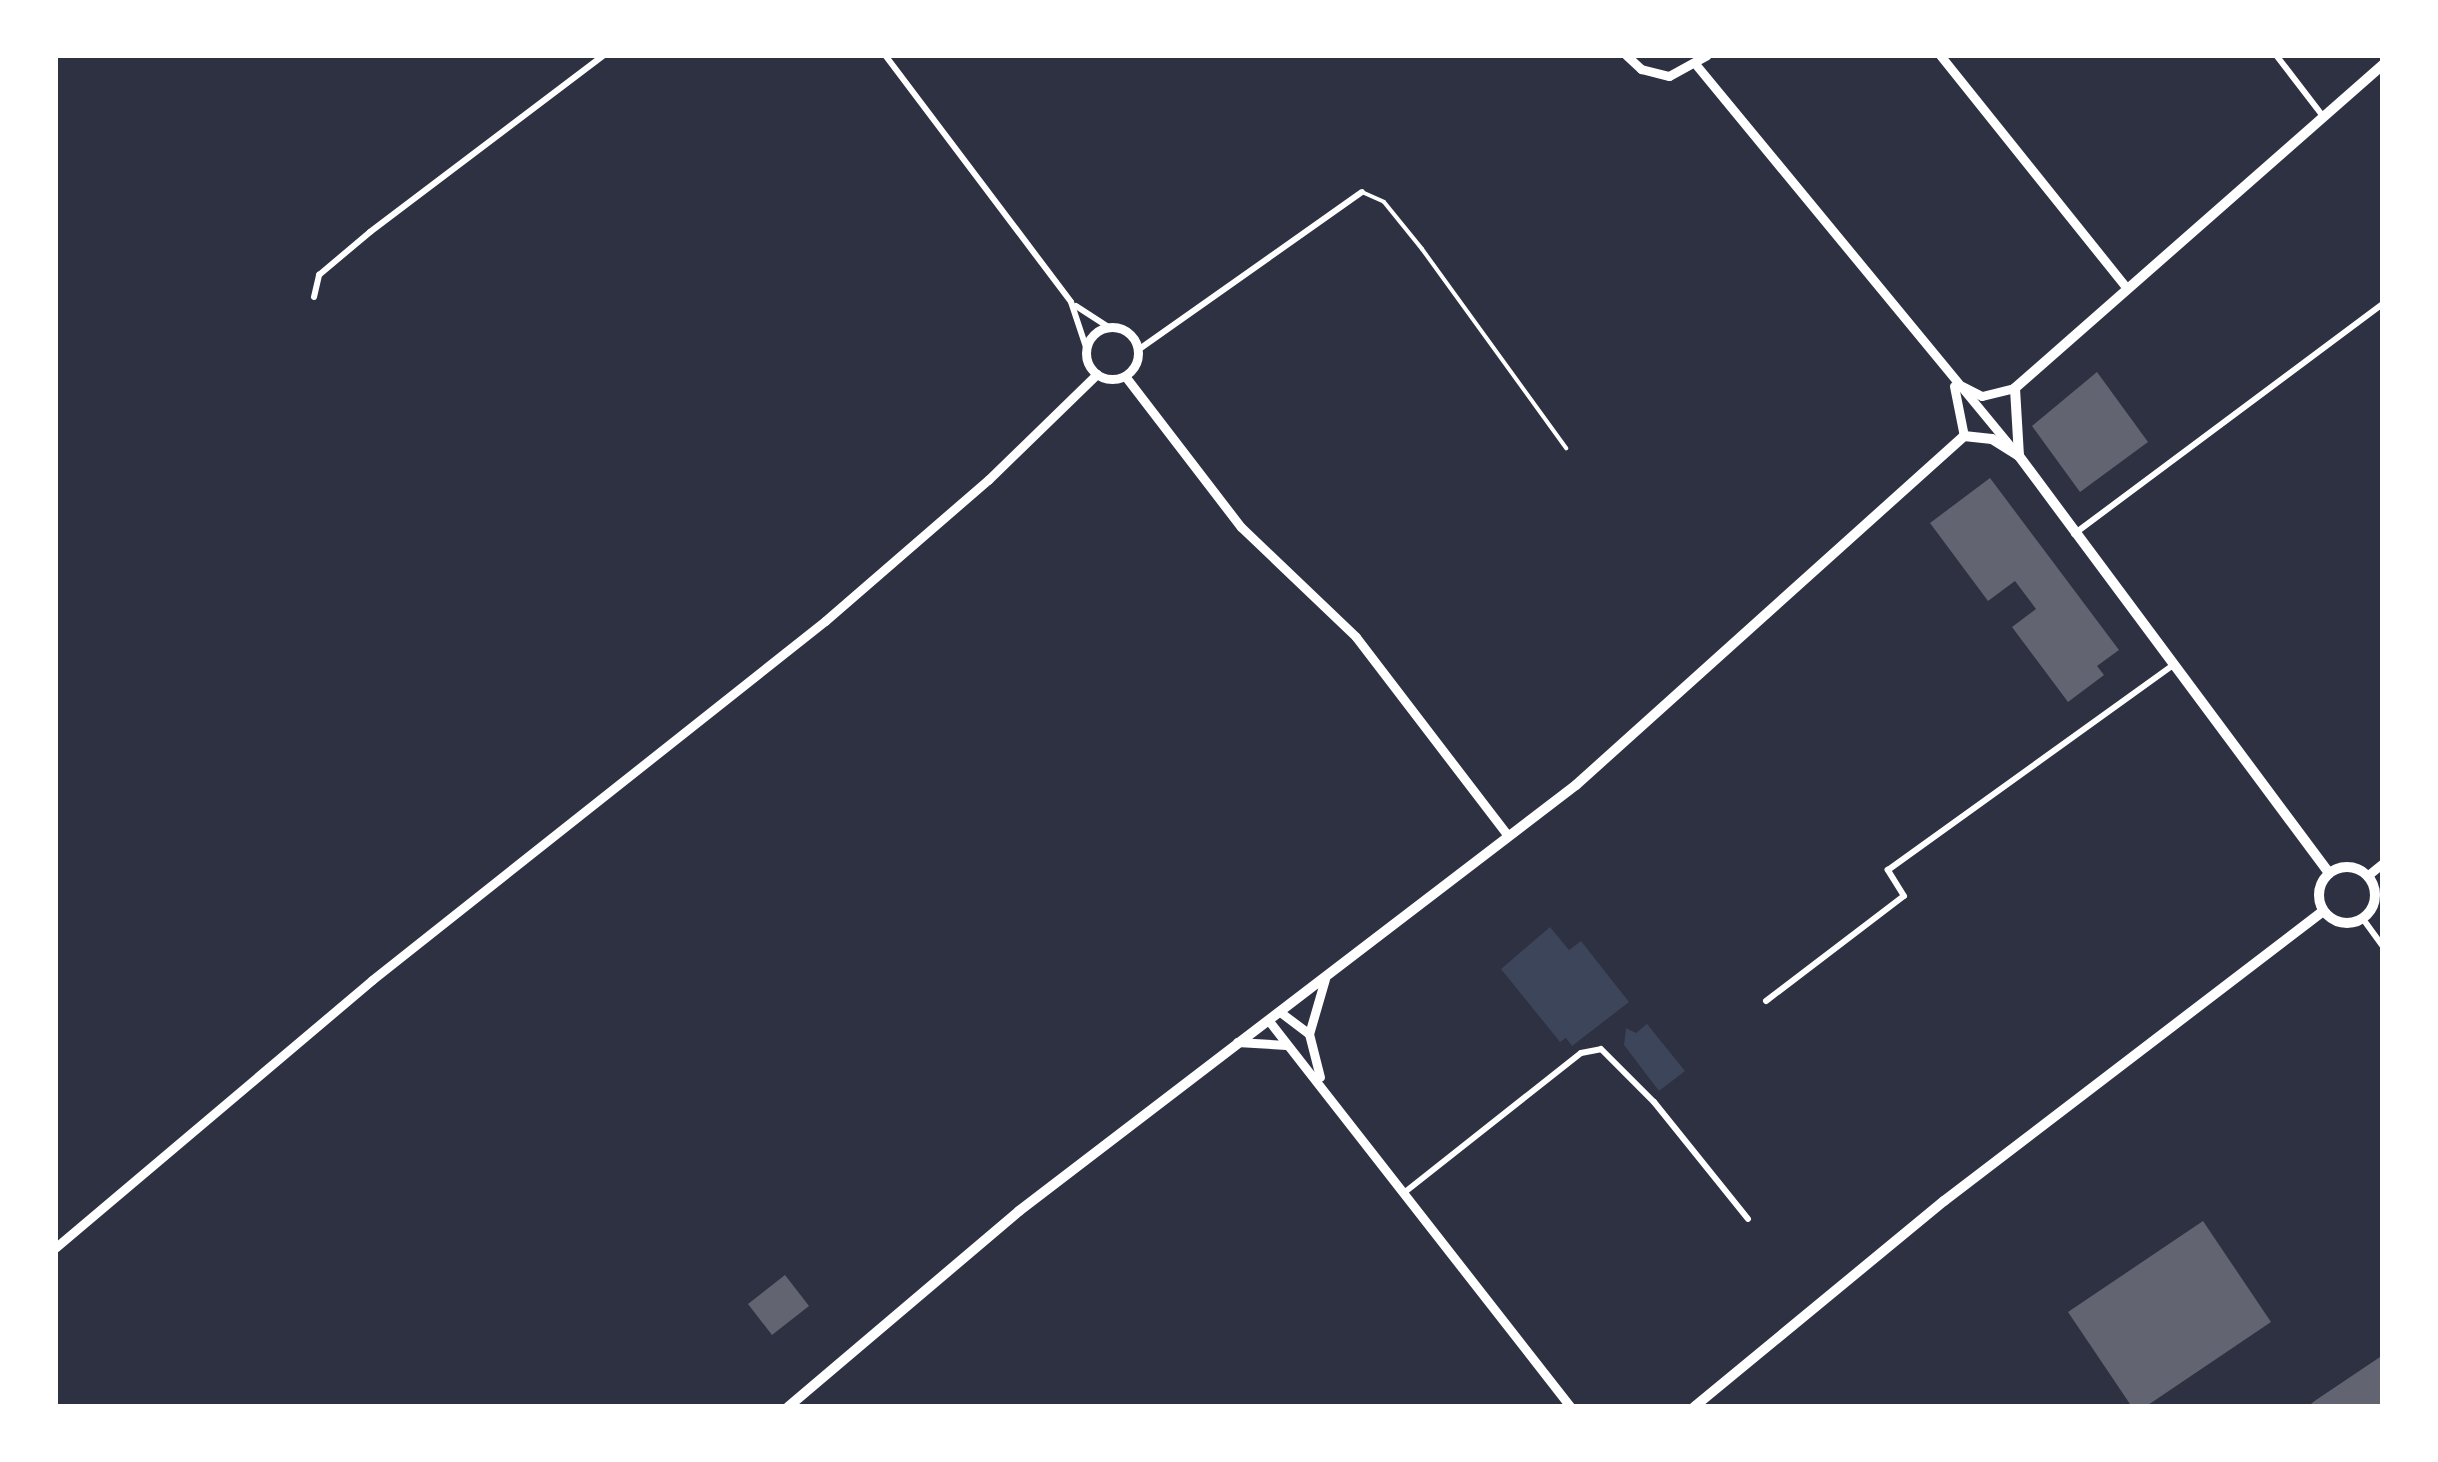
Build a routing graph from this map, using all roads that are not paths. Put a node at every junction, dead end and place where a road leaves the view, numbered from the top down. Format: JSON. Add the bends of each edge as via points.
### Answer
{"nodes":[{"id":1,"x":604,"y":55,"type":"edge"},
{"id":2,"x":886,"y":55,"type":"edge"},
{"id":3,"x":1626,"y":55,"type":"edge"},
{"id":4,"x":1707,"y":55,"type":"edge"},
{"id":5,"x":1940,"y":55,"type":"edge"},
{"id":6,"x":2276,"y":55,"type":"edge"},
{"id":7,"x":2383,"y":65,"type":"edge"},
{"id":8,"x":1696,"y":66,"type":"junction"},
{"id":9,"x":2322,"y":115,"type":"junction"},
{"id":10,"x":1362,"y":192,"type":"joint"},
{"id":11,"x":2126,"y":286,"type":"junction"},
{"id":12,"x":314,"y":297,"type":"dead end"},
{"id":13,"x":1071,"y":302,"type":"junction"},
{"id":14,"x":2383,"y":304,"type":"edge"},
{"id":15,"x":1110,"y":328,"type":"junction"},
{"id":16,"x":1086,"y":350,"type":"junction"},
{"id":17,"x":1138,"y":350,"type":"junction"},
{"id":18,"x":1097,"y":374,"type":"junction"},
{"id":19,"x":1125,"y":376,"type":"junction"},
{"id":20,"x":1951,"y":379,"type":"junction"},
{"id":21,"x":2014,"y":388,"type":"junction"},
{"id":22,"x":1964,"y":436,"type":"junction"},
{"id":23,"x":1566,"y":448,"type":"dead end"},
{"id":24,"x":2019,"y":456,"type":"junction"},
{"id":25,"x":2074,"y":534,"type":"junction"},
{"id":26,"x":2173,"y":665,"type":"junction"},
{"id":27,"x":1508,"y":836,"type":"junction"},
{"id":28,"x":2383,"y":863,"type":"edge"},
{"id":29,"x":2329,"y":873,"type":"junction"},
{"id":30,"x":2367,"y":876,"type":"junction"},
{"id":31,"x":2323,"y":911,"type":"junction"},
{"id":32,"x":2363,"y":919,"type":"junction"},
{"id":33,"x":2383,"y":947,"type":"edge"},
{"id":34,"x":1324,"y":978,"type":"junction"},
{"id":35,"x":1766,"y":1001,"type":"dead end"},
{"id":36,"x":1280,"y":1012,"type":"junction"},
{"id":37,"x":1269,"y":1021,"type":"junction"},
{"id":38,"x":1309,"y":1034,"type":"junction"},
{"id":39,"x":1236,"y":1042,"type":"junction"},
{"id":40,"x":1288,"y":1046,"type":"junction"},
{"id":41,"x":1323,"y":1084,"type":"junction"},
{"id":42,"x":1405,"y":1192,"type":"junction"},
{"id":43,"x":1748,"y":1219,"type":"dead end"},
{"id":44,"x":55,"y":1248,"type":"edge"},
{"id":45,"x":788,"y":1407,"type":"edge"},
{"id":46,"x":1571,"y":1407,"type":"edge"},
{"id":47,"x":1694,"y":1407,"type":"edge"}],
"edges":[{"from":1,"to":12,"type":"street","via":[[370,232],[319,276]]},
{"from":2,"to":13,"type":"street"},
{"from":3,"to":8,"type":"street","via":[[1654,75]]},
{"from":4,"to":8,"type":"street"},
{"from":5,"to":11,"type":"street"},
{"from":6,"to":9,"type":"street"},
{"from":7,"to":9,"type":"main road"},
{"from":8,"to":20,"type":"street"},
{"from":9,"to":11,"type":"main road"},
{"from":10,"to":17,"type":"street"},
{"from":10,"to":23,"type":"lane","via":[[1384,202],[1412,237]]},
{"from":11,"to":21,"type":"main road"},
{"from":13,"to":15,"type":"street"},
{"from":13,"to":16,"type":"street"},
{"from":14,"to":25,"type":"street"},
{"from":15,"to":16,"type":"street"},
{"from":15,"to":17,"type":"street","via":[[1126,332]]},
{"from":16,"to":18,"type":"street"},
{"from":17,"to":19,"type":"street"},
{"from":18,"to":19,"type":"street"},
{"from":18,"to":44,"type":"street","via":[[988,480],[824,621],[372,980]]},
{"from":19,"to":27,"type":"street","via":[[1241,527],[1356,637]]},
{"from":20,"to":21,"type":"street","via":[[1982,396]]},
{"from":20,"to":22,"type":"street"},
{"from":20,"to":24,"type":"street"},
{"from":21,"to":24,"type":"main road"},
{"from":22,"to":24,"type":"main road","via":[[1992,439]]},
{"from":22,"to":27,"type":"main road","via":[[1576,784]]},
{"from":24,"to":25,"type":"main road"},
{"from":25,"to":26,"type":"main road"},
{"from":26,"to":29,"type":"main road"},
{"from":26,"to":35,"type":"street","via":[[1888,870],[1904,896]]},
{"from":27,"to":34,"type":"main road"},
{"from":28,"to":30,"type":"street"},
{"from":29,"to":30,"type":"main road","via":[[2348,867]]},
{"from":29,"to":31,"type":"main road","via":[[2318,894]]},
{"from":30,"to":32,"type":"main road","via":[[2375,898]]},
{"from":31,"to":32,"type":"main road","via":[[2341,923]]},
{"from":31,"to":47,"type":"main road"},
{"from":32,"to":33,"type":"street"},
{"from":34,"to":36,"type":"main road"},
{"from":34,"to":38,"type":"street"},
{"from":36,"to":37,"type":"main road"},
{"from":36,"to":38,"type":"street"},
{"from":37,"to":39,"type":"main road"},
{"from":37,"to":40,"type":"street"},
{"from":38,"to":41,"type":"street"},
{"from":39,"to":40,"type":"street"},
{"from":39,"to":45,"type":"main road","via":[[1019,1211]]},
{"from":40,"to":41,"type":"street"},
{"from":41,"to":42,"type":"street"},
{"from":42,"to":43,"type":"street","via":[[1582,1053],[1600,1049],[1654,1102]]},
{"from":42,"to":46,"type":"street"}]}
